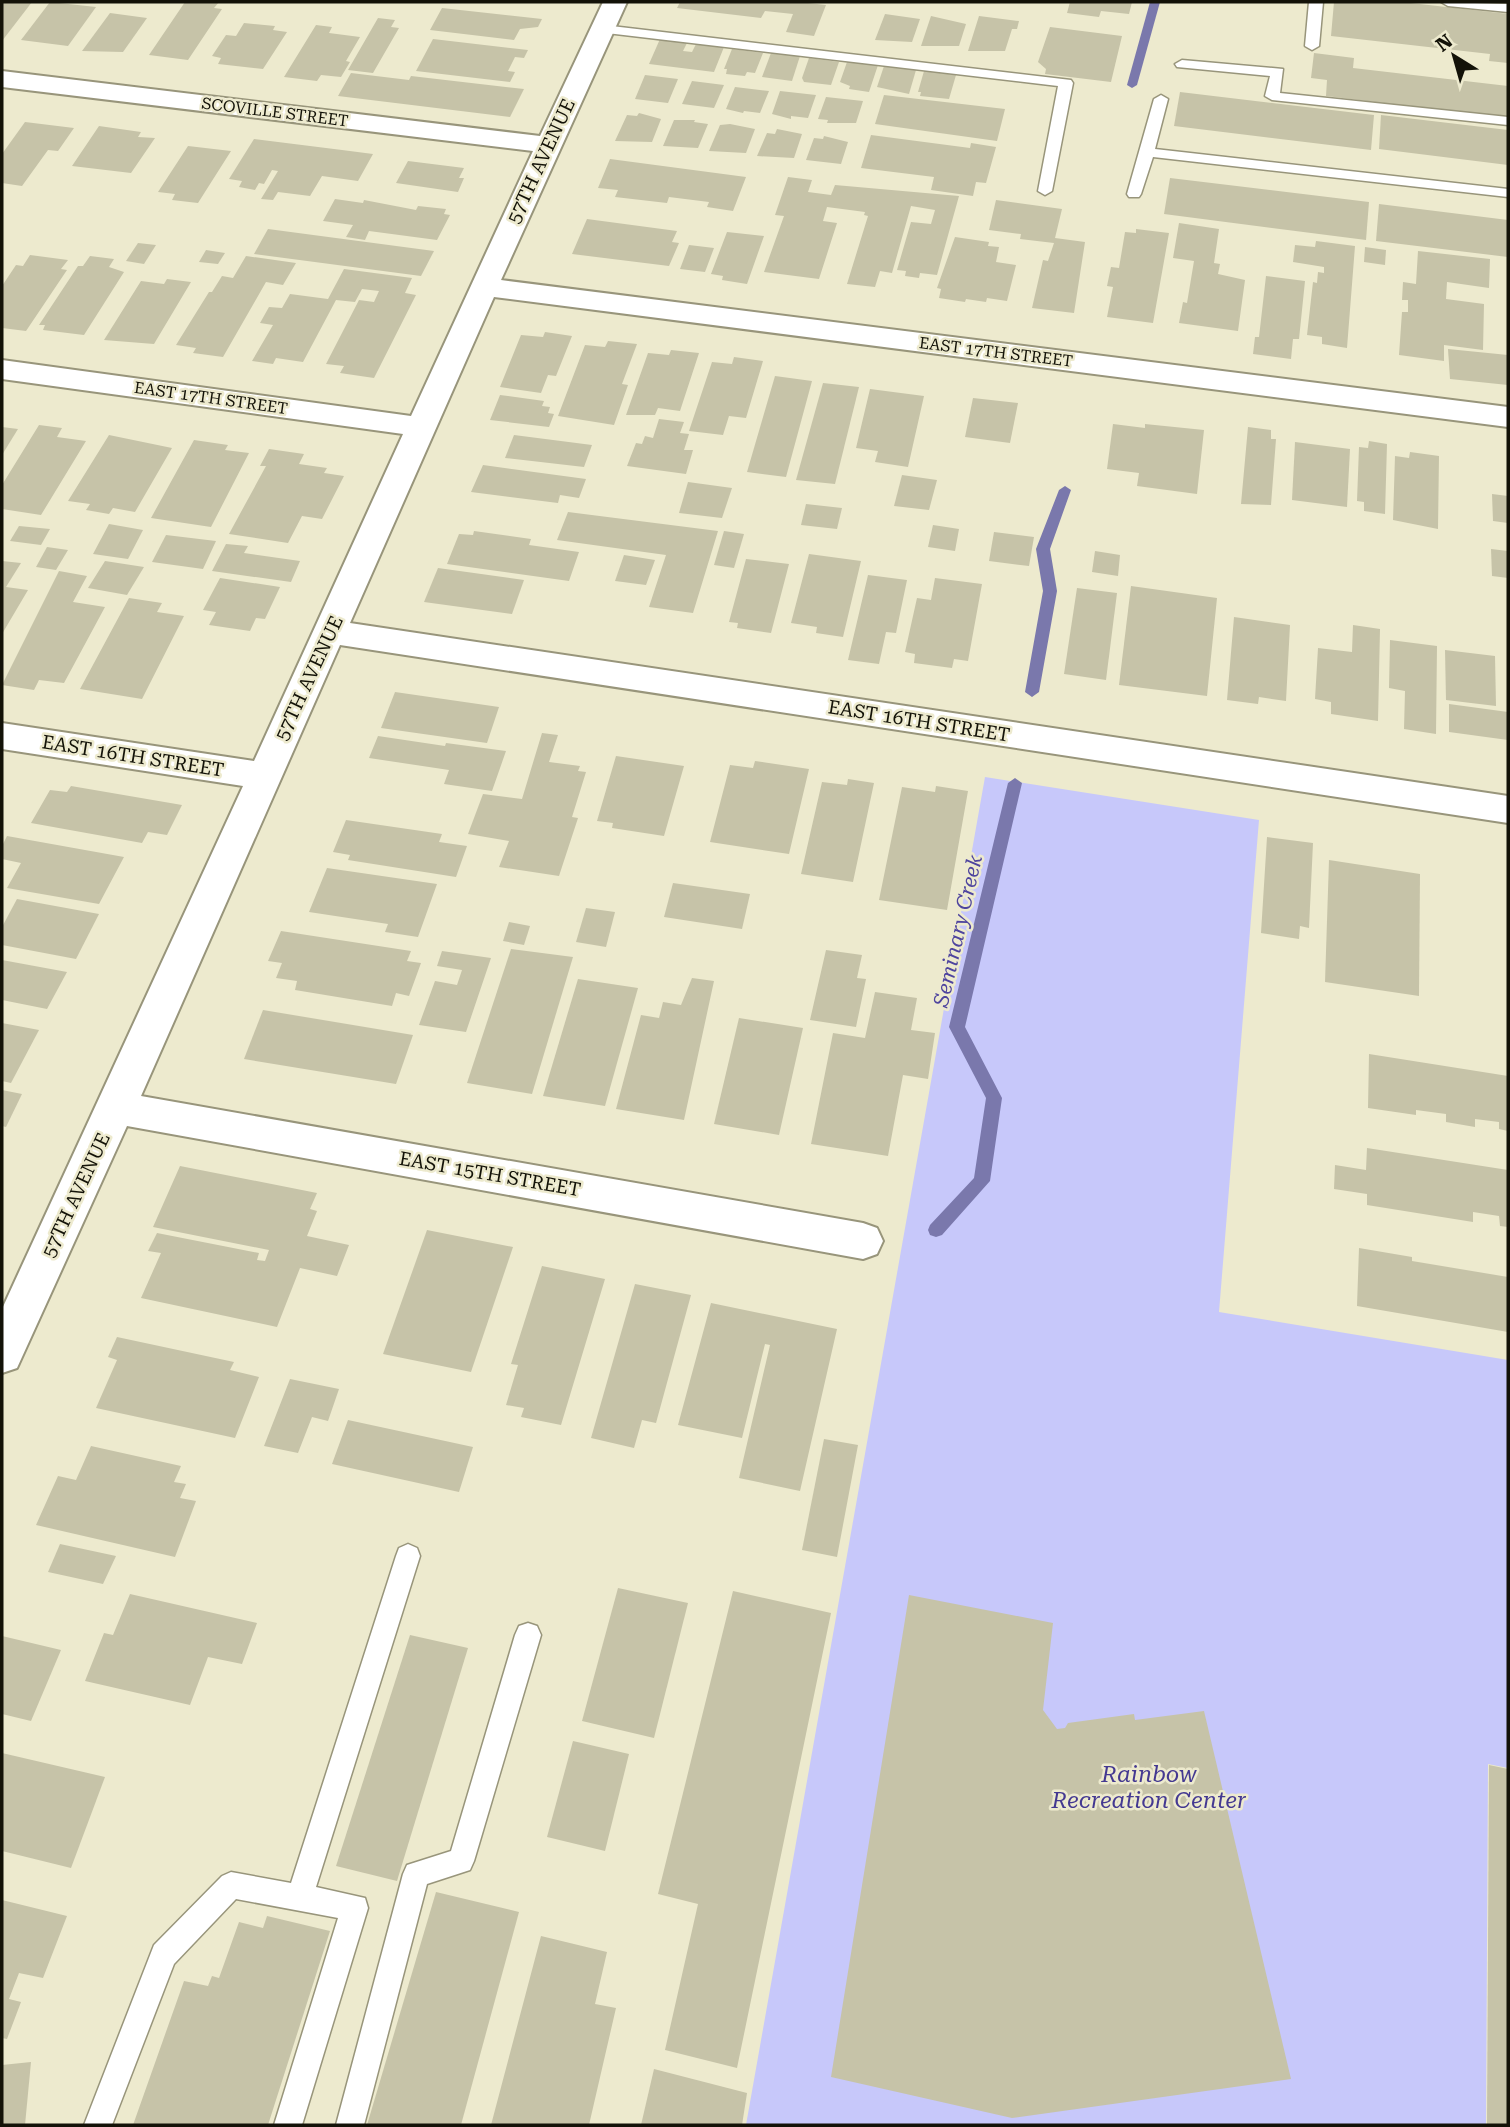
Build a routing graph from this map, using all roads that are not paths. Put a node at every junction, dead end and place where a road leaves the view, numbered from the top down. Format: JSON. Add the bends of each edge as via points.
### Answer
{"nodes":[{"id":1,"x":1316,"y":2,"type":"edge"},
{"id":2,"x":1448,"y":2,"type":"edge"},
{"id":3,"x":1508,"y":8,"type":"edge"},
{"id":4,"x":609,"y":15,"type":"edge"},
{"id":5,"x":1312,"y":46,"type":"dead end"},
{"id":6,"x":1182,"y":64,"type":"dead end"},
{"id":7,"x":2,"y":79,"type":"edge"},
{"id":8,"x":1161,"y":99,"type":"dead end"},
{"id":9,"x":1508,"y":121,"type":"edge"},
{"id":10,"x":548,"y":145,"type":"junction"},
{"id":11,"x":1147,"y":152,"type":"junction"},
{"id":12,"x":1045,"y":191,"type":"dead end"},
{"id":13,"x":1508,"y":193,"type":"edge"},
{"id":14,"x":1134,"y":194,"type":"dead end"},
{"id":15,"x":483,"y":288,"type":"junction"},
{"id":16,"x":2,"y":369,"type":"edge"},
{"id":17,"x":1508,"y":417,"type":"edge"},
{"id":18,"x":421,"y":427,"type":"junction"},
{"id":19,"x":331,"y":632,"type":"junction"},
{"id":20,"x":2,"y":736,"type":"edge"},
{"id":21,"x":264,"y":776,"type":"junction"},
{"id":22,"x":1508,"y":810,"type":"edge"},
{"id":23,"x":117,"y":1108,"type":"junction"},
{"id":24,"x":863,"y":1241,"type":"dead end"},
{"id":25,"x":2,"y":1354,"type":"edge"},
{"id":26,"x":408,"y":1556,"type":"dead end"},
{"id":27,"x":528,"y":1635,"type":"dead end"},
{"id":28,"x":299,"y":1898,"type":"junction"},
{"id":29,"x":98,"y":2125,"type":"edge"},
{"id":30,"x":288,"y":2125,"type":"edge"},
{"id":31,"x":350,"y":2125,"type":"edge"}],
"edges":[{"from":1,"to":5,"type":"lane"},
{"from":2,"to":3,"type":"lane"},
{"from":4,"to":10,"type":"street","name":"57TH AVENUE"},
{"from":4,"to":12,"type":"lane","via":[[1066,83]]},
{"from":6,"to":9,"type":"lane","via":[[1278,72],[1272,96]]},
{"from":7,"to":10,"type":"street","name":"SCOVILLE STREET"},
{"from":8,"to":11,"type":"lane"},
{"from":10,"to":15,"type":"street","name":"57TH AVENUE"},
{"from":11,"to":13,"type":"lane"},
{"from":11,"to":14,"type":"lane"},
{"from":15,"to":17,"type":"street","name":"EAST 17TH STREET"},
{"from":15,"to":18,"type":"street","name":"57TH AVENUE"},
{"from":16,"to":18,"type":"street","name":"EAST 17TH STREET"},
{"from":18,"to":19,"type":"street","name":"57TH AVENUE"},
{"from":19,"to":21,"type":"street","name":"57TH AVENUE"},
{"from":19,"to":22,"type":"street","name":"EAST 16TH STREET"},
{"from":20,"to":21,"type":"street","name":"EAST 16TH STREET"},
{"from":21,"to":23,"type":"street","name":"57TH AVENUE"},
{"from":23,"to":24,"type":"street","name":"EAST 15TH STREET"},
{"from":23,"to":25,"type":"street","name":"57TH AVENUE"},
{"from":26,"to":28,"type":"lane"},
{"from":27,"to":31,"type":"lane","via":[[461,1861],[416,1874]]},
{"from":28,"to":29,"type":"lane","via":[[231,1885],[164,1955]]},
{"from":28,"to":30,"type":"lane","via":[[355,1908]]}]}
